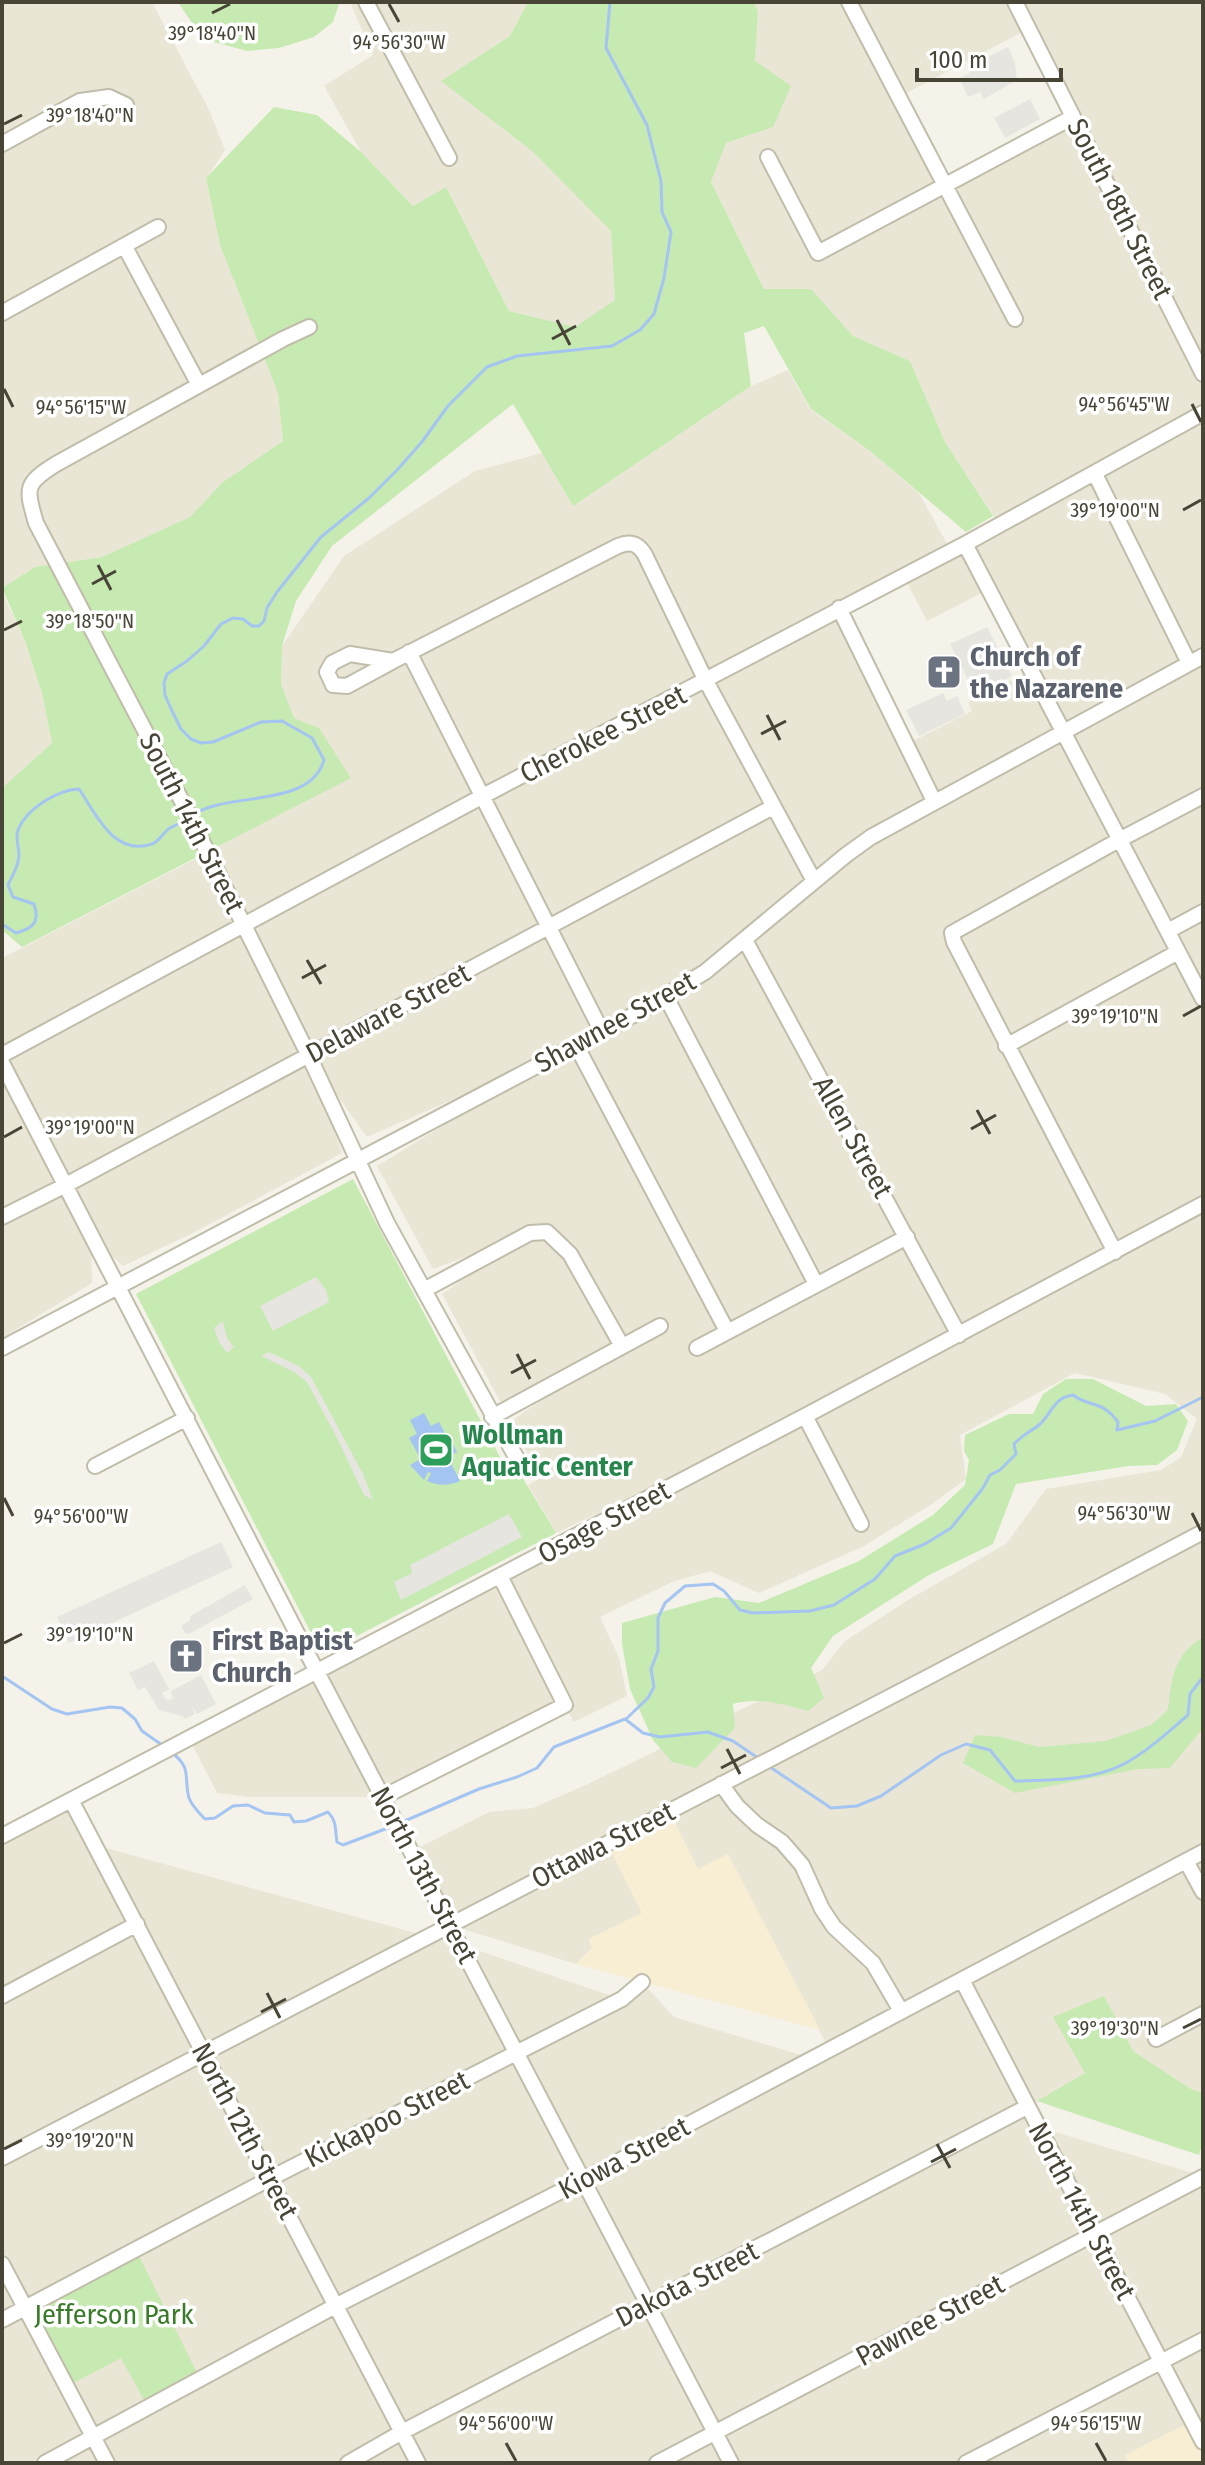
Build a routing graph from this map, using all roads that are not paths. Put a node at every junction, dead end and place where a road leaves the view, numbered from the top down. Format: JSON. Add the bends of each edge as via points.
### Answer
{"nodes":[{"id":1,"x":366,"y":2,"type":"edge"},
{"id":2,"x":849,"y":2,"type":"edge"},
{"id":3,"x":1015,"y":2,"type":"edge"},
{"id":4,"x":126,"y":105,"type":"dead end"},
{"id":5,"x":1073,"y":117,"type":"junction"},
{"id":6,"x":2,"y":144,"type":"edge"},
{"id":7,"x":768,"y":157,"type":"dead end"},
{"id":8,"x":449,"y":158,"type":"dead end"},
{"id":9,"x":945,"y":184,"type":"junction"},
{"id":10,"x":158,"y":227,"type":"dead end"},
{"id":11,"x":125,"y":247,"type":"junction"},
{"id":12,"x":2,"y":313,"type":"edge"},
{"id":13,"x":1015,"y":319,"type":"dead end"},
{"id":14,"x":309,"y":327,"type":"dead end"},
{"id":15,"x":1203,"y":374,"type":"edge"},
{"id":16,"x":199,"y":385,"type":"junction"},
{"id":17,"x":1203,"y":413,"type":"edge"},
{"id":18,"x":1095,"y":474,"type":"junction"},
{"id":19,"x":965,"y":544,"type":"junction"},
{"id":20,"x":839,"y":608,"type":"junction"},
{"id":21,"x":409,"y":652,"type":"junction"},
{"id":22,"x":1196,"y":659,"type":"edge"},
{"id":23,"x":393,"y":661,"type":"dead end"},
{"id":24,"x":706,"y":681,"type":"junction"},
{"id":25,"x":1062,"y":733,"type":"junction"},
{"id":26,"x":483,"y":796,"type":"junction"},
{"id":27,"x":1203,"y":796,"type":"edge"},
{"id":28,"x":934,"y":801,"type":"junction"},
{"id":29,"x":773,"y":807,"type":"junction"},
{"id":30,"x":1119,"y":840,"type":"junction"},
{"id":31,"x":814,"y":881,"type":"junction"},
{"id":32,"x":1203,"y":912,"type":"edge"},
{"id":33,"x":243,"y":926,"type":"junction"},
{"id":34,"x":550,"y":928,"type":"junction"},
{"id":35,"x":1168,"y":931,"type":"junction"},
{"id":36,"x":745,"y":940,"type":"junction"},
{"id":37,"x":1178,"y":952,"type":"junction"},
{"id":38,"x":666,"y":997,"type":"junction"},
{"id":39,"x":1203,"y":999,"type":"edge"},
{"id":40,"x":602,"y":1032,"type":"junction"},
{"id":41,"x":576,"y":1045,"type":"junction"},
{"id":42,"x":1006,"y":1046,"type":"junction"},
{"id":43,"x":2,"y":1055,"type":"edge"},
{"id":44,"x":309,"y":1056,"type":"junction"},
{"id":45,"x":2,"y":1063,"type":"edge"},
{"id":46,"x":359,"y":1160,"type":"junction"},
{"id":47,"x":64,"y":1186,"type":"junction"},
{"id":48,"x":1203,"y":1204,"type":"edge"},
{"id":49,"x":2,"y":1217,"type":"edge"},
{"id":50,"x":907,"y":1237,"type":"junction"},
{"id":51,"x":1115,"y":1252,"type":"junction"},
{"id":52,"x":816,"y":1284,"type":"junction"},
{"id":53,"x":117,"y":1287,"type":"junction"},
{"id":54,"x":424,"y":1290,"type":"junction"},
{"id":55,"x":660,"y":1326,"type":"dead end"},
{"id":56,"x":727,"y":1331,"type":"junction"},
{"id":57,"x":959,"y":1335,"type":"junction"},
{"id":58,"x":622,"y":1346,"type":"junction"},
{"id":59,"x":2,"y":1348,"type":"edge"},
{"id":60,"x":697,"y":1348,"type":"dead end"},
{"id":61,"x":805,"y":1416,"type":"junction"},
{"id":62,"x":492,"y":1417,"type":"junction"},
{"id":63,"x":187,"y":1418,"type":"junction"},
{"id":64,"x":516,"y":1457,"type":"dead end"},
{"id":65,"x":95,"y":1466,"type":"dead end"},
{"id":66,"x":861,"y":1524,"type":"dead end"},
{"id":67,"x":1203,"y":1532,"type":"edge"},
{"id":68,"x":500,"y":1576,"type":"junction"},
{"id":69,"x":316,"y":1670,"type":"junction"},
{"id":70,"x":721,"y":1784,"type":"junction"},
{"id":71,"x":383,"y":1797,"type":"junction"},
{"id":72,"x":71,"y":1800,"type":"junction"},
{"id":73,"x":2,"y":1836,"type":"edge"},
{"id":74,"x":1203,"y":1852,"type":"edge"},
{"id":75,"x":1186,"y":1861,"type":"junction"},
{"id":76,"x":1203,"y":1892,"type":"edge"},
{"id":77,"x":137,"y":1924,"type":"junction"},
{"id":78,"x":449,"y":1924,"type":"junction"},
{"id":79,"x":962,"y":1980,"type":"junction"},
{"id":80,"x":642,"y":1982,"type":"dead end"},
{"id":81,"x":2,"y":1996,"type":"edge"},
{"id":82,"x":901,"y":2011,"type":"junction"},
{"id":83,"x":1203,"y":2014,"type":"edge"},
{"id":84,"x":1156,"y":2039,"type":"dead end"},
{"id":85,"x":517,"y":2052,"type":"junction"},
{"id":86,"x":204,"y":2053,"type":"junction"},
{"id":87,"x":1027,"y":2107,"type":"junction"},
{"id":88,"x":2,"y":2158,"type":"edge"},
{"id":89,"x":1203,"y":2177,"type":"edge"},
{"id":90,"x":269,"y":2179,"type":"junction"},
{"id":91,"x":583,"y":2180,"type":"junction"},
{"id":92,"x":1094,"y":2234,"type":"junction"},
{"id":93,"x":2,"y":2264,"type":"edge"},
{"id":94,"x":337,"y":2305,"type":"junction"},
{"id":95,"x":648,"y":2305,"type":"junction"},
{"id":96,"x":25,"y":2308,"type":"junction"},
{"id":97,"x":2,"y":2320,"type":"edge"},
{"id":98,"x":1203,"y":2340,"type":"edge"},
{"id":99,"x":1161,"y":2362,"type":"junction"},
{"id":100,"x":402,"y":2432,"type":"junction"},
{"id":101,"x":715,"y":2432,"type":"junction"},
{"id":102,"x":94,"y":2437,"type":"junction"},
{"id":103,"x":1203,"y":2442,"type":"edge"},
{"id":104,"x":45,"y":2463,"type":"edge"},
{"id":105,"x":107,"y":2463,"type":"edge"},
{"id":106,"x":348,"y":2463,"type":"edge"},
{"id":107,"x":418,"y":2463,"type":"edge"},
{"id":108,"x":657,"y":2463,"type":"edge"},
{"id":109,"x":731,"y":2463,"type":"edge"},
{"id":110,"x":966,"y":2463,"type":"edge"}],
"edges":[{"from":1,"to":8,"type":"street"},
{"from":2,"to":9,"type":"street"},
{"from":3,"to":5,"type":"street","name":"South 18th Street"},
{"from":4,"to":6,"type":"street","via":[[109,97],[80,101]]},
{"from":5,"to":9,"type":"street"},
{"from":5,"to":15,"type":"street","name":"South 18th Street"},
{"from":7,"to":9,"type":"street","via":[[818,253]]},
{"from":9,"to":13,"type":"street"},
{"from":10,"to":11,"type":"street"},
{"from":11,"to":12,"type":"street"},
{"from":11,"to":16,"type":"street"},
{"from":14,"to":16,"type":"street"},
{"from":16,"to":33,"type":"street","name":"South 14th Street","via":[[42,472],[27,492],[36,523]]},
{"from":17,"to":18,"type":"street","name":"Cherokee Street"},
{"from":18,"to":19,"type":"street","name":"Cherokee Street"},
{"from":18,"to":22,"type":"street"},
{"from":19,"to":20,"type":"street","name":"Cherokee Street"},
{"from":19,"to":25,"type":"street"},
{"from":20,"to":24,"type":"street","name":"Cherokee Street"},
{"from":20,"to":28,"type":"street"},
{"from":21,"to":23,"type":"street"},
{"from":21,"to":24,"type":"street","via":[[618,546],[634,543],[645,555]]},
{"from":21,"to":26,"type":"street"},
{"from":22,"to":25,"type":"street","name":"Shawnee Street"},
{"from":24,"to":26,"type":"street","name":"Cherokee Street"},
{"from":24,"to":29,"type":"street"},
{"from":25,"to":28,"type":"street","name":"Shawnee Street"},
{"from":25,"to":30,"type":"street"},
{"from":26,"to":33,"type":"street","name":"Cherokee Street"},
{"from":26,"to":34,"type":"street"},
{"from":27,"to":30,"type":"street"},
{"from":28,"to":31,"type":"street","name":"Shawnee Street","via":[[871,837]]},
{"from":29,"to":31,"type":"street"},
{"from":29,"to":34,"type":"street","name":"Delaware Street"},
{"from":30,"to":35,"type":"street"},
{"from":30,"to":42,"type":"street","via":[[952,933]]},
{"from":31,"to":36,"type":"street","name":"Shawnee Street"},
{"from":32,"to":35,"type":"street"},
{"from":33,"to":43,"type":"street","name":"Cherokee Street"},
{"from":33,"to":44,"type":"street","name":"South 14th Street"},
{"from":34,"to":40,"type":"street"},
{"from":34,"to":44,"type":"street","name":"Delaware Street"},
{"from":35,"to":37,"type":"street"},
{"from":36,"to":38,"type":"street","name":"Shawnee Street"},
{"from":36,"to":50,"type":"street","name":"Allen Street"},
{"from":37,"to":39,"type":"street"},
{"from":37,"to":42,"type":"street"},
{"from":38,"to":40,"type":"street","name":"Shawnee Street"},
{"from":38,"to":52,"type":"street"},
{"from":40,"to":41,"type":"street","name":"Shawnee Street"},
{"from":41,"to":46,"type":"street","name":"Shawnee Street"},
{"from":41,"to":56,"type":"street"},
{"from":42,"to":51,"type":"street"},
{"from":44,"to":46,"type":"street","name":"South 14th Street"},
{"from":44,"to":47,"type":"street","name":"Delaware Street"},
{"from":45,"to":47,"type":"street","name":"North 13th Street"},
{"from":46,"to":53,"type":"street","name":"Shawnee Street"},
{"from":46,"to":54,"type":"street"},
{"from":47,"to":49,"type":"street","name":"Delaware Street"},
{"from":47,"to":53,"type":"street","name":"North 13th Street"},
{"from":48,"to":51,"type":"street","name":"Osage Street"},
{"from":50,"to":52,"type":"street"},
{"from":50,"to":57,"type":"street","name":"Allen Street"},
{"from":51,"to":57,"type":"street","name":"Osage Street"},
{"from":52,"to":56,"type":"street"},
{"from":53,"to":59,"type":"street","name":"Shawnee Street"},
{"from":53,"to":63,"type":"street","name":"North 13th Street"},
{"from":54,"to":58,"type":"street","via":[[530,1233],[547,1232],[570,1254]]},
{"from":54,"to":62,"type":"street"},
{"from":55,"to":58,"type":"street"},
{"from":56,"to":60,"type":"street"},
{"from":57,"to":61,"type":"street","name":"Osage Street"},
{"from":58,"to":62,"type":"street"},
{"from":61,"to":66,"type":"street"},
{"from":61,"to":68,"type":"street","name":"Osage Street"},
{"from":62,"to":64,"type":"street"},
{"from":63,"to":65,"type":"street"},
{"from":63,"to":69,"type":"street","name":"North 13th Street"},
{"from":67,"to":70,"type":"street","name":"Ottawa Street"},
{"from":68,"to":69,"type":"street","name":"Osage Street"},
{"from":68,"to":71,"type":"street","via":[[565,1705]]},
{"from":69,"to":71,"type":"street","name":"North 13th Street"},
{"from":69,"to":72,"type":"street","name":"Osage Street"},
{"from":70,"to":78,"type":"street","name":"Ottawa Street"},
{"from":70,"to":82,"type":"street","via":[[737,1806],[802,1865],[834,1927],[873,1963]]},
{"from":71,"to":78,"type":"street","name":"North 13th Street"},
{"from":72,"to":73,"type":"street","name":"Osage Street"},
{"from":72,"to":77,"type":"street","name":"North 12th Street"},
{"from":74,"to":75,"type":"street","name":"Kiowa Street"},
{"from":75,"to":76,"type":"street"},
{"from":75,"to":79,"type":"street","name":"Kiowa Street"},
{"from":77,"to":81,"type":"street"},
{"from":77,"to":86,"type":"street","name":"North 12th Street"},
{"from":78,"to":85,"type":"street","name":"North 13th Street"},
{"from":78,"to":86,"type":"street","name":"Ottawa Street"},
{"from":79,"to":82,"type":"street","name":"Kiowa Street"},
{"from":79,"to":87,"type":"street","name":"North 14th Street"},
{"from":80,"to":85,"type":"street","name":"Kickapoo Street","via":[[622,1999]]},
{"from":82,"to":91,"type":"street","name":"Kiowa Street"},
{"from":83,"to":84,"type":"street"},
{"from":85,"to":90,"type":"street","name":"Kickapoo Street"},
{"from":85,"to":91,"type":"street","name":"North 13th Street"},
{"from":86,"to":88,"type":"street","name":"Ottawa Street"},
{"from":86,"to":90,"type":"street","name":"North 12th Street"},
{"from":87,"to":92,"type":"street","name":"North 14th Street"},
{"from":87,"to":95,"type":"street","name":"Dakota Street"},
{"from":89,"to":92,"type":"street","name":"Pawnee Street"},
{"from":90,"to":94,"type":"street","name":"North 12th Street"},
{"from":90,"to":96,"type":"street","name":"Kickapoo Street"},
{"from":91,"to":94,"type":"street","name":"Kiowa Street"},
{"from":91,"to":95,"type":"street","name":"North 13th Street"},
{"from":92,"to":99,"type":"street","name":"North 14th Street"},
{"from":92,"to":101,"type":"street","name":"Pawnee Street"},
{"from":93,"to":96,"type":"street"},
{"from":94,"to":100,"type":"street","name":"North 12th Street"},
{"from":94,"to":102,"type":"street","name":"Kiowa Street"},
{"from":95,"to":100,"type":"street","name":"Dakota Street"},
{"from":95,"to":101,"type":"street","name":"North 13th Street"},
{"from":96,"to":97,"type":"street","name":"Kickapoo Street"},
{"from":96,"to":102,"type":"street"},
{"from":98,"to":99,"type":"street"},
{"from":99,"to":103,"type":"street","name":"North 14th Street"},
{"from":99,"to":110,"type":"street"},
{"from":100,"to":106,"type":"street","name":"Dakota Street"},
{"from":100,"to":107,"type":"street","name":"North 12th Street"},
{"from":101,"to":108,"type":"street","name":"Pawnee Street"},
{"from":101,"to":109,"type":"street","name":"North 13th Street"},
{"from":102,"to":104,"type":"street","name":"Kiowa Street"},
{"from":102,"to":105,"type":"street"}]}
